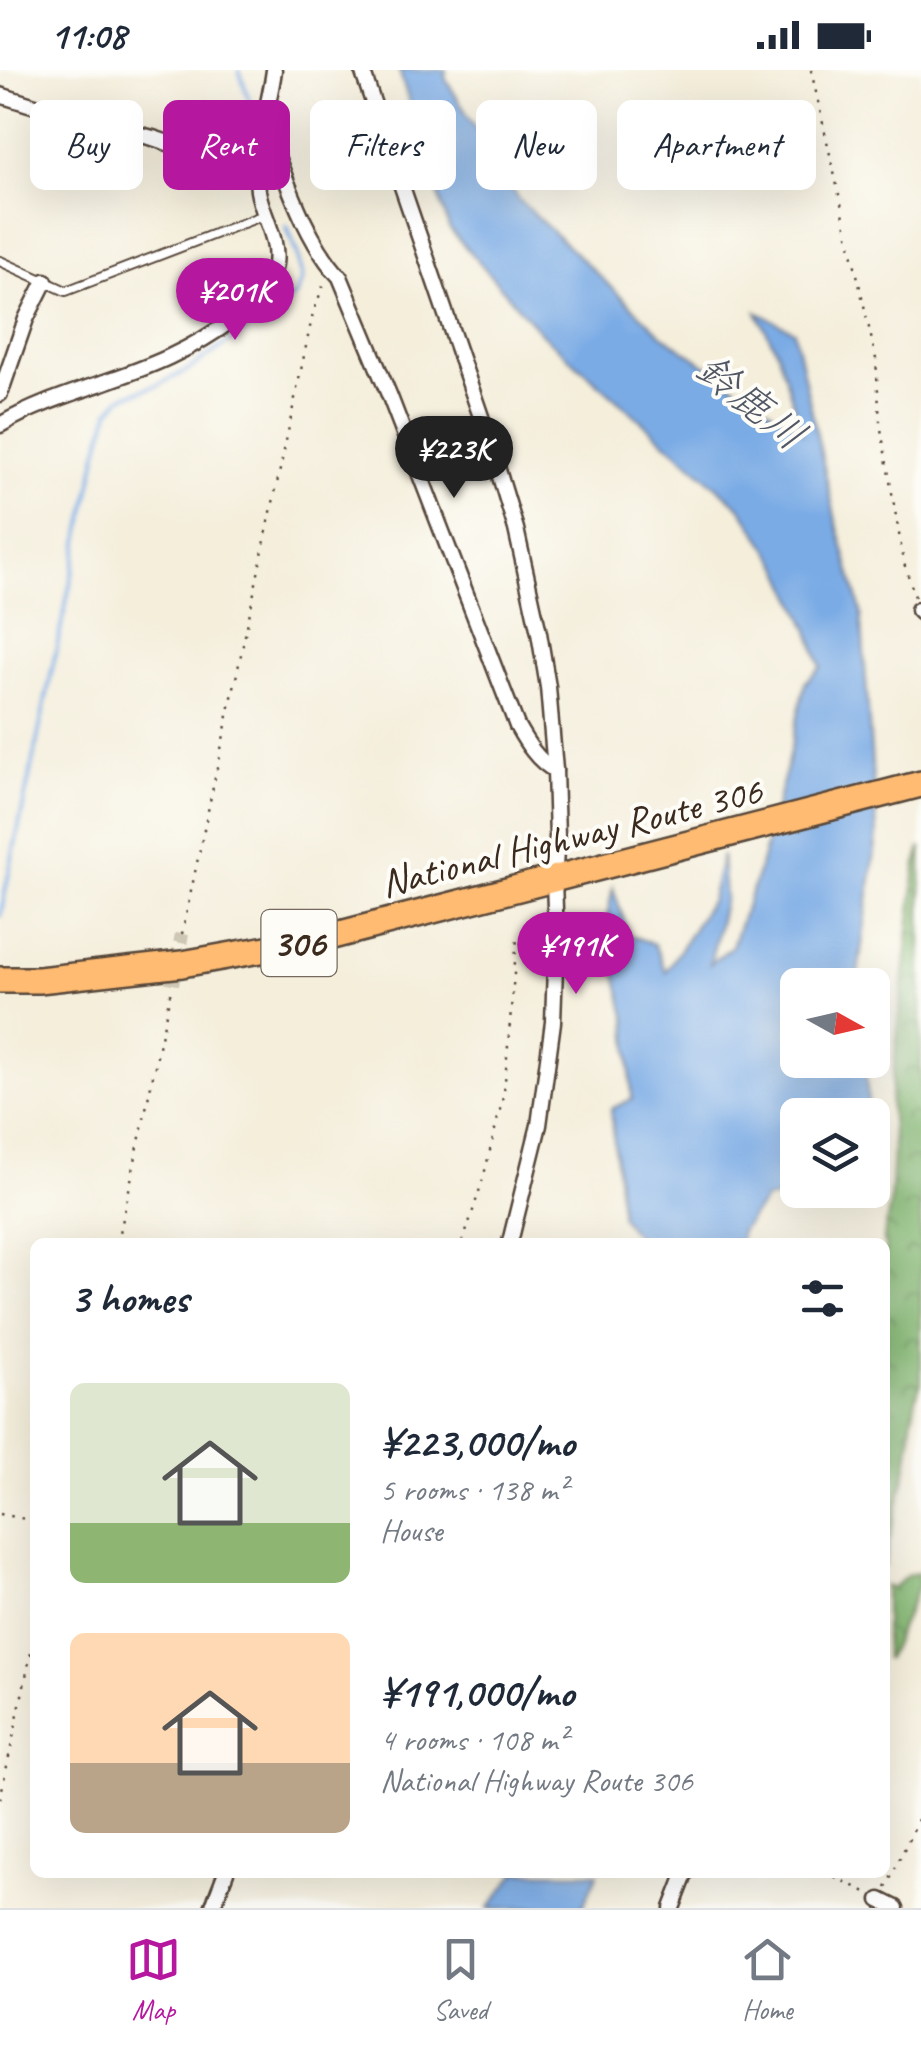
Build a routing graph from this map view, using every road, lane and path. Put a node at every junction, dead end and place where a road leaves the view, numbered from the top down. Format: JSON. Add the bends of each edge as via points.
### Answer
{"nodes":[{"id":1,"x":274,"y":70,"type":"edge"},
{"id":2,"x":362,"y":70,"type":"edge"},
{"id":3,"x":811,"y":70,"type":"edge"},
{"id":4,"x":0,"y":95,"type":"edge"},
{"id":5,"x":268,"y":100,"type":"edge"},
{"id":6,"x":163,"y":141,"type":"edge"},
{"id":7,"x":290,"y":187,"type":"edge"},
{"id":8,"x":258,"y":190,"type":"edge"},
{"id":9,"x":264,"y":215,"type":"junction"},
{"id":10,"x":0,"y":261,"type":"edge"},
{"id":11,"x":329,"y":265,"type":"junction"},
{"id":12,"x":46,"y":282,"type":"junction"},
{"id":13,"x":0,"y":394,"type":"edge"},
{"id":14,"x":1,"y":423,"type":"edge"},
{"id":15,"x":920,"y":611,"type":"edge"},
{"id":16,"x":555,"y":770,"type":"junction"},
{"id":17,"x":921,"y":784,"type":"edge"},
{"id":18,"x":561,"y":878,"type":"junction"},
{"id":19,"x":182,"y":934,"type":"tunnel mouth"},
{"id":20,"x":518,"y":938,"type":"dead end"},
{"id":21,"x":0,"y":980,"type":"edge"},
{"id":22,"x":172,"y":984,"type":"tunnel mouth"},
{"id":23,"x":119,"y":1238,"type":"edge"},
{"id":24,"x":464,"y":1238,"type":"edge"},
{"id":25,"x":511,"y":1238,"type":"edge"},
{"id":26,"x":0,"y":1514,"type":"edge"},
{"id":27,"x":30,"y":1520,"type":"edge"},
{"id":28,"x":30,"y":1657,"type":"edge"},
{"id":29,"x":0,"y":1798,"type":"edge"},
{"id":30,"x":921,"y":1813,"type":"edge"},
{"id":31,"x":224,"y":1878,"type":"edge"},
{"id":32,"x":684,"y":1878,"type":"edge"},
{"id":33,"x":837,"y":1878,"type":"edge"},
{"id":34,"x":880,"y":1900,"type":"junction"},
{"id":35,"x":212,"y":1908,"type":"edge"},
{"id":36,"x":672,"y":1908,"type":"edge"},
{"id":37,"x":896,"y":1908,"type":"edge"}],
"edges":[{"from":1,"to":5,"type":"street"},
{"from":2,"to":16,"type":"street","via":[[516,529],[548,687]]},
{"from":3,"to":15,"type":"path","via":[[876,359],[904,563]]},
{"from":4,"to":6,"type":"street"},
{"from":7,"to":11,"type":"street"},
{"from":8,"to":9,"type":"street"},
{"from":9,"to":12,"type":"lane","via":[[66,290]]},
{"from":9,"to":14,"type":"street","via":[[275,266],[264,289],[238,314],[169,357]]},
{"from":10,"to":12,"type":"lane"},
{"from":11,"to":16,"type":"street","via":[[390,397],[517,726]]},
{"from":11,"to":19,"type":"path","via":[[312,313]]},
{"from":12,"to":13,"type":"street"},
{"from":16,"to":18,"type":"street"},
{"from":17,"to":18,"type":"highway","name":"National Highway Route 306","number":"306"},
{"from":18,"to":21,"type":"highway","name":"National Highway Route 306","number":"306","via":[[266,950]]},
{"from":18,"to":25,"type":"street","via":[[554,1022],[539,1125]]},
{"from":20,"to":24,"type":"path","via":[[504,1093]]},
{"from":22,"to":23,"type":"path"},
{"from":26,"to":27,"type":"path"},
{"from":28,"to":29,"type":"path"},
{"from":30,"to":34,"type":"path"},
{"from":31,"to":35,"type":"street"},
{"from":32,"to":36,"type":"street"},
{"from":33,"to":34,"type":"path"},
{"from":34,"to":37,"type":"street"}]}
